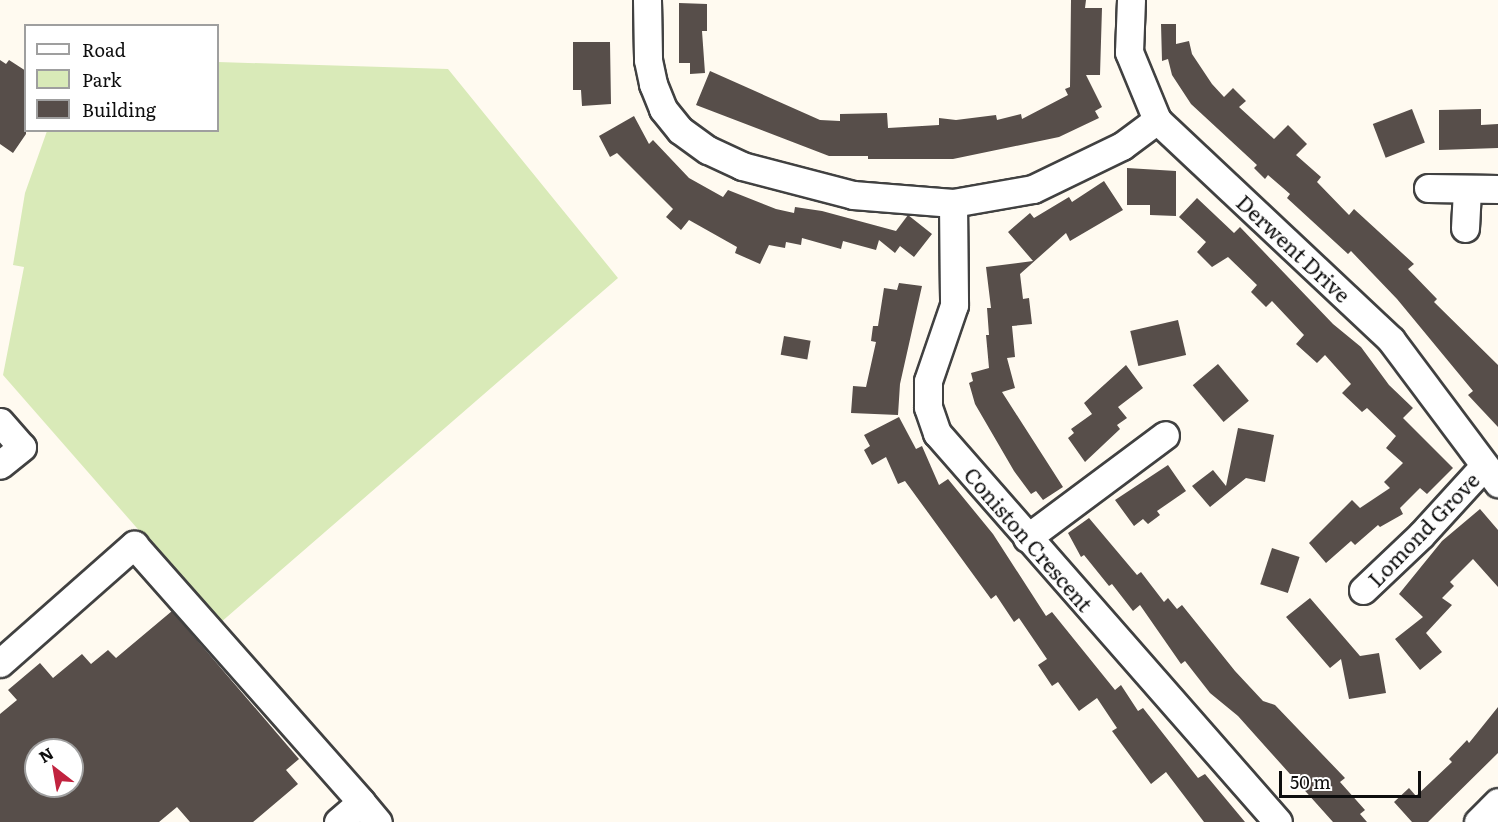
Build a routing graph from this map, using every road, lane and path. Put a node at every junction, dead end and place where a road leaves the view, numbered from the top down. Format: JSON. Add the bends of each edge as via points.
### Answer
{"nodes":[{"id":1,"x":647,"y":0,"type":"edge"},
{"id":2,"x":1131,"y":0,"type":"edge"},
{"id":3,"x":1157,"y":120,"type":"junction"},
{"id":4,"x":1428,"y":188,"type":"dead end"},
{"id":5,"x":1498,"y":189,"type":"edge"},
{"id":6,"x":1467,"y":190,"type":"junction"},
{"id":7,"x":953,"y":203,"type":"junction"},
{"id":8,"x":1465,"y":228,"type":"dead end"},
{"id":9,"x":0,"y":422,"type":"edge"},
{"id":10,"x":1165,"y":435,"type":"dead end"},
{"id":11,"x":0,"y":465,"type":"edge"},
{"id":12,"x":1491,"y":475,"type":"edge"},
{"id":13,"x":1027,"y":538,"type":"junction"},
{"id":14,"x":1363,"y":590,"type":"dead end"},
{"id":15,"x":0,"y":663,"type":"edge"},
{"id":16,"x":1498,"y":802,"type":"edge"},
{"id":17,"x":370,"y":812,"type":"edge"},
{"id":18,"x":338,"y":822,"type":"edge"},
{"id":19,"x":1278,"y":822,"type":"edge"},
{"id":20,"x":1478,"y":822,"type":"edge"}],
"edges":[{"from":1,"to":7,"type":"street","via":[[648,60],[663,109],[680,130],[708,150],[742,166],[853,195]]},
{"from":2,"to":3,"type":"street","name":"Derwent Drive","via":[[1129,52]]},
{"from":3,"to":7,"type":"street","via":[[1122,146],[1033,189]]},
{"from":3,"to":12,"type":"street","name":"Derwent Drive","via":[[1391,340]]},
{"from":4,"to":6,"type":"street"},
{"from":5,"to":6,"type":"street"},
{"from":6,"to":8,"type":"street"},
{"from":7,"to":13,"type":"street","name":"Coniston Crescent","via":[[954,305],[928,381],[928,407],[937,433]]},
{"from":9,"to":11,"type":"street","via":[[22,447]]},
{"from":10,"to":13,"type":"street"},
{"from":12,"to":14,"type":"street","name":"Lomond Grove"},
{"from":13,"to":19,"type":"street","name":"Coniston Crescent"},
{"from":15,"to":17,"type":"street","via":[[134,545]]},
{"from":16,"to":20,"type":"street"},
{"from":17,"to":18,"type":"street"}]}
